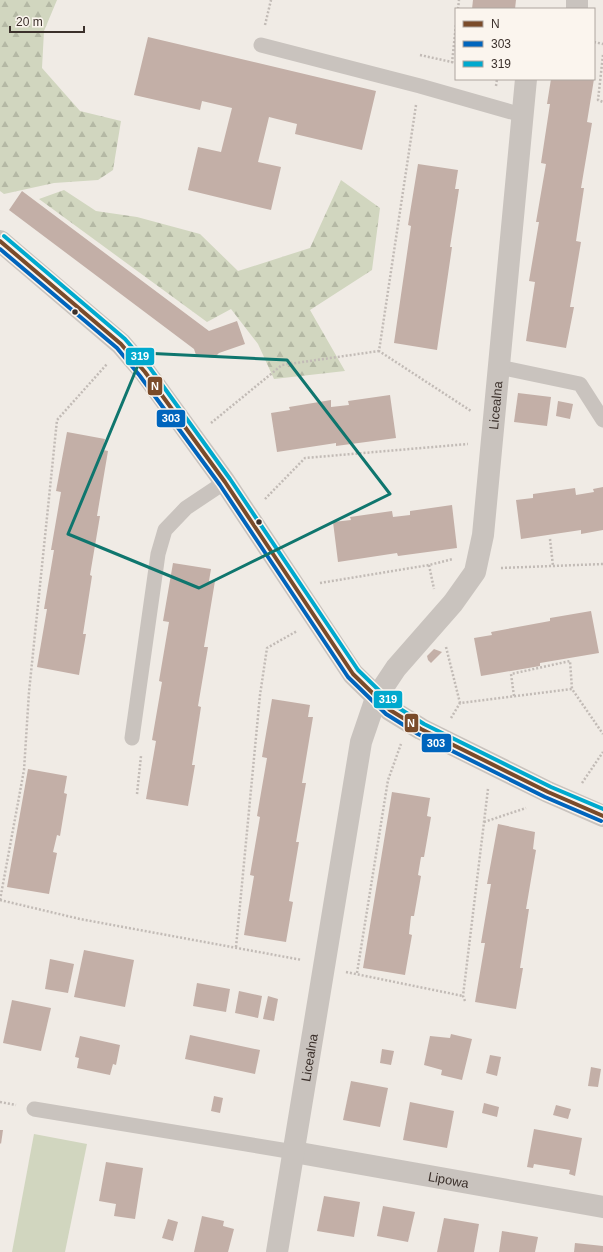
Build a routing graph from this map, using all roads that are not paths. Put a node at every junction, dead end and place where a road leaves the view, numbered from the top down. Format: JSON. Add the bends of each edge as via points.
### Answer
{"nodes":[{"id":1,"x":262,"y":45,"type":"dead end"},
{"id":2,"x":526,"y":80,"type":"edge"},
{"id":3,"x":522,"y":115,"type":"junction"},
{"id":4,"x":0,"y":241,"type":"edge"},
{"id":5,"x":499,"y":367,"type":"junction"},
{"id":6,"x":603,"y":420,"type":"edge"},
{"id":7,"x":225,"y":482,"type":"junction"},
{"id":8,"x":376,"y":698,"type":"junction"},
{"id":9,"x":132,"y":738,"type":"dead end"},
{"id":10,"x":603,"y":816,"type":"edge"},
{"id":11,"x":34,"y":1109,"type":"dead end"},
{"id":12,"x":294,"y":1152,"type":"junction"},
{"id":13,"x":603,"y":1207,"type":"edge"},
{"id":14,"x":277,"y":1252,"type":"edge"}],
"edges":[{"from":1,"to":3,"type":"lane"},
{"from":2,"to":3,"type":"street","name":"Licealna"},
{"from":3,"to":5,"type":"street","name":"Licealna"},
{"from":4,"to":7,"type":"street","via":[[121,344],[166,399]]},
{"from":5,"to":6,"type":"lane","via":[[580,384]]},
{"from":5,"to":8,"type":"street","name":"Licealna","via":[[483,535],[475,572],[453,603],[396,668]]},
{"from":7,"to":8,"type":"street","via":[[353,674]]},
{"from":7,"to":9,"type":"lane","via":[[186,508],[165,530],[158,554]]},
{"from":8,"to":10,"type":"street","via":[[390,710],[421,728],[548,792]]},
{"from":8,"to":12,"type":"street","name":"Licealna","via":[[361,742],[335,968]]},
{"from":11,"to":12,"type":"lane"},
{"from":12,"to":13,"type":"street","name":"Lipowa"},
{"from":12,"to":14,"type":"street","name":"Licealna"}]}
